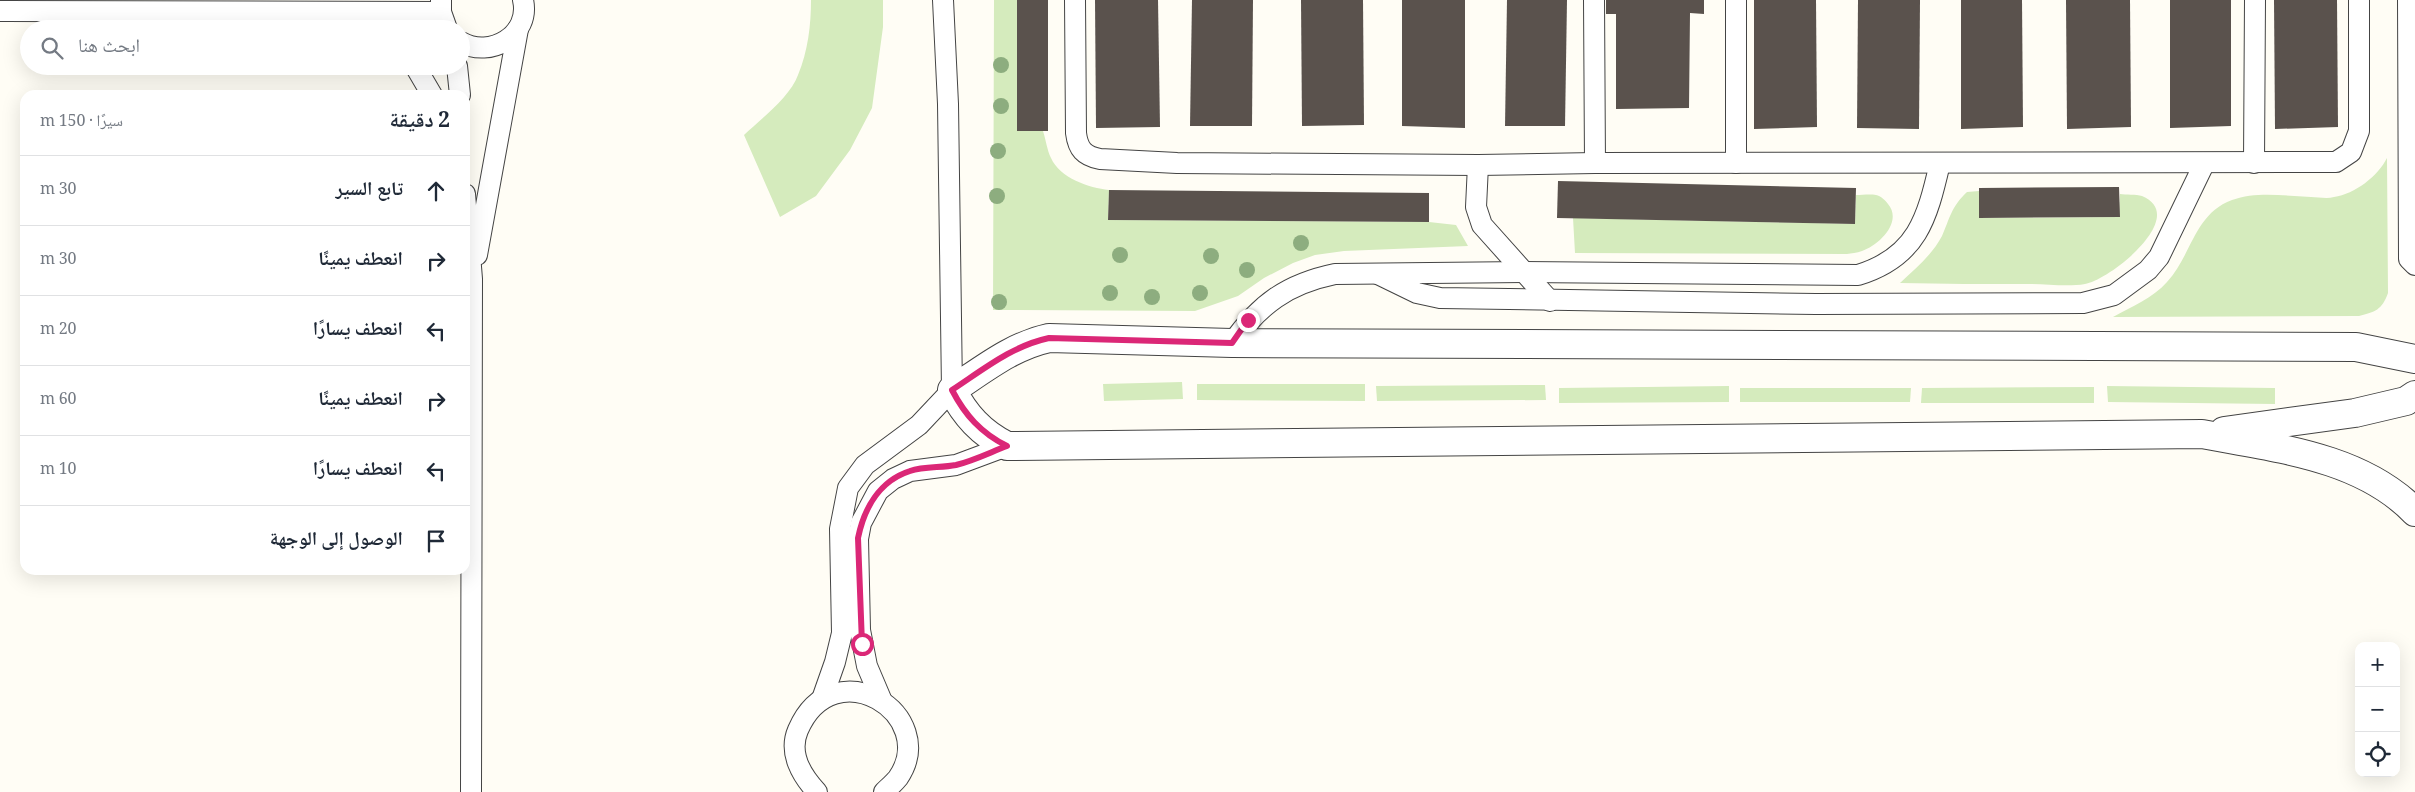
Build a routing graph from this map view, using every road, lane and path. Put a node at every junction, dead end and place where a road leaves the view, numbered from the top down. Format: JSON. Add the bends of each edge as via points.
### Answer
{"nodes":[{"id":1,"x":523,"y":0,"type":"edge"},
{"id":2,"x":943,"y":0,"type":"edge"},
{"id":3,"x":1075,"y":0,"type":"edge"},
{"id":4,"x":1594,"y":0,"type":"edge"},
{"id":5,"x":1736,"y":0,"type":"edge"},
{"id":6,"x":2255,"y":0,"type":"edge"},
{"id":7,"x":2359,"y":0,"type":"edge"},
{"id":8,"x":2408,"y":0,"type":"edge"},
{"id":9,"x":0,"y":11,"type":"edge"},
{"id":10,"x":358,"y":12,"type":"junction"},
{"id":11,"x":443,"y":14,"type":"edge"},
{"id":12,"x":367,"y":20,"type":"edge"},
{"id":13,"x":518,"y":29,"type":"junction"},
{"id":14,"x":470,"y":47,"type":"edge"},
{"id":15,"x":420,"y":75,"type":"edge"},
{"id":16,"x":458,"y":75,"type":"edge"},
{"id":17,"x":429,"y":90,"type":"edge"},
{"id":18,"x":459,"y":90,"type":"edge"},
{"id":19,"x":1595,"y":163,"type":"junction"},
{"id":20,"x":1736,"y":163,"type":"junction"},
{"id":21,"x":1940,"y":163,"type":"junction"},
{"id":22,"x":2254,"y":163,"type":"junction"},
{"id":23,"x":2204,"y":164,"type":"junction"},
{"id":24,"x":1478,"y":165,"type":"junction"},
{"id":25,"x":470,"y":255,"type":"edge"},
{"id":26,"x":2415,"y":266,"type":"edge"},
{"id":27,"x":1524,"y":272,"type":"junction"},
{"id":28,"x":1378,"y":274,"type":"junction"},
{"id":29,"x":472,"y":279,"type":"junction"},
{"id":30,"x":1550,"y":301,"type":"junction"},
{"id":31,"x":1232,"y":343,"type":"junction"},
{"id":32,"x":2415,"y":360,"type":"edge"},
{"id":33,"x":952,"y":390,"type":"junction"},
{"id":34,"x":2415,"y":395,"type":"edge"},
{"id":35,"x":2202,"y":434,"type":"junction"},
{"id":36,"x":1007,"y":446,"type":"junction"},
{"id":37,"x":2415,"y":512,"type":"edge"},
{"id":38,"x":822,"y":699,"type":"junction"},
{"id":39,"x":881,"y":699,"type":"junction"},
{"id":40,"x":471,"y":792,"type":"edge"},
{"id":41,"x":817,"y":792,"type":"edge"},
{"id":42,"x":884,"y":792,"type":"edge"}],
"edges":[{"from":1,"to":13,"type":"lane","via":[[525,8]]},
{"from":2,"to":33,"type":"lane","via":[[948,104]]},
{"from":3,"to":24,"type":"lane","via":[[1076,133],[1077,144],[1089,157],[1178,162]]},
{"from":4,"to":19,"type":"lane"},
{"from":5,"to":20,"type":"lane"},
{"from":6,"to":22,"type":"lane"},
{"from":7,"to":22,"type":"lane","via":[[2359,131],[2351,152],[2336,162]]},
{"from":8,"to":26,"type":"lane","via":[[2409,259]]},
{"from":9,"to":10,"type":"lane"},
{"from":10,"to":11,"type":"lane"},
{"from":10,"to":12,"type":"lane"},
{"from":13,"to":14,"type":"lane","via":[[506,42],[488,49]]},
{"from":13,"to":29,"type":"lane"},
{"from":15,"to":17,"type":"lane"},
{"from":16,"to":18,"type":"lane"},
{"from":19,"to":20,"type":"lane"},
{"from":19,"to":24,"type":"lane"},
{"from":20,"to":21,"type":"lane"},
{"from":21,"to":23,"type":"lane"},
{"from":21,"to":27,"type":"lane","via":[[1934,190],[1913,240],[1900,255],[1879,268],[1858,275]]},
{"from":22,"to":23,"type":"lane"},
{"from":23,"to":30,"type":"lane","via":[[2159,257],[2148,270],[2114,295],[2083,303]]},
{"from":24,"to":27,"type":"lane","via":[[1477,215],[1482,225]]},
{"from":25,"to":29,"type":"lane"},
{"from":27,"to":28,"type":"lane"},
{"from":27,"to":30,"type":"lane"},
{"from":28,"to":30,"type":"lane","via":[[1427,296]]},
{"from":28,"to":31,"type":"lane","via":[[1334,274],[1310,279],[1263,305]]},
{"from":29,"to":40,"type":"lane"},
{"from":31,"to":32,"type":"street","via":[[2356,347]]},
{"from":31,"to":33,"type":"street","via":[[1049,338],[1011,350]]},
{"from":33,"to":36,"type":"street","via":[[964,412],[990,437]]},
{"from":33,"to":38,"type":"lane","via":[[919,425],[865,465],[848,488],[840,529],[842,633]]},
{"from":34,"to":35,"type":"street","via":[[2406,401],[2355,413]]},
{"from":35,"to":36,"type":"street"},
{"from":35,"to":37,"type":"street","via":[[2314,456],[2360,474],[2402,499]]},
{"from":36,"to":39,"type":"lane","via":[[956,465],[910,471],[878,490],[858,538],[860,630],[867,666]]},
{"from":38,"to":39,"type":"lane","via":[[841,691],[862,692]]},
{"from":38,"to":41,"type":"lane","via":[[805,714],[797,734],[796,757],[803,777]]},
{"from":39,"to":42,"type":"lane","via":[[897,714],[906,735],[906,757],[898,778]]}]}
